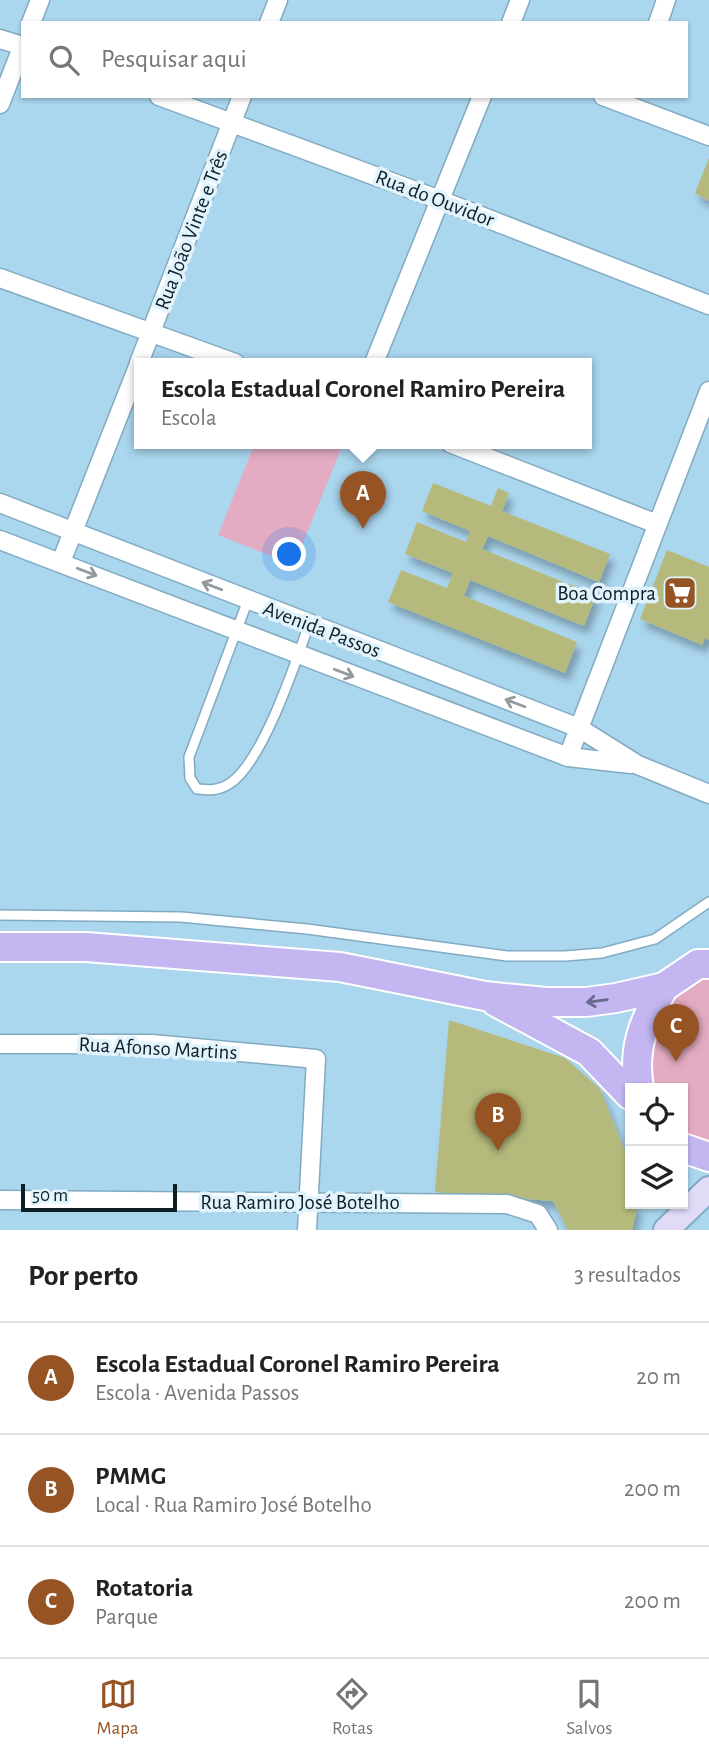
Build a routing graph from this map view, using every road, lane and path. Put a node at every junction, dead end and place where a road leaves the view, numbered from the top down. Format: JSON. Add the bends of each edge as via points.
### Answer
{"nodes":[{"id":1,"x":40,"y":0,"type":"edge"},
{"id":2,"x":278,"y":0,"type":"edge"},
{"id":3,"x":520,"y":0,"type":"edge"},
{"id":4,"x":666,"y":0,"type":"edge"},
{"id":5,"x":32,"y":21,"type":"edge"},
{"id":6,"x":270,"y":21,"type":"edge"},
{"id":7,"x":512,"y":21,"type":"edge"},
{"id":8,"x":659,"y":21,"type":"edge"},
{"id":9,"x":0,"y":39,"type":"edge"},
{"id":10,"x":21,"y":45,"type":"edge"},
{"id":11,"x":21,"y":51,"type":"edge"},
{"id":12,"x":164,"y":98,"type":"edge"},
{"id":13,"x":241,"y":98,"type":"edge"},
{"id":14,"x":481,"y":98,"type":"edge"},
{"id":15,"x":631,"y":101,"type":"edge"},
{"id":16,"x":0,"y":104,"type":"edge"},
{"id":17,"x":232,"y":123,"type":"junction"},
{"id":18,"x":709,"y":136,"type":"edge"},
{"id":19,"x":440,"y":200,"type":"junction"},
{"id":20,"x":0,"y":278,"type":"edge"},
{"id":21,"x":709,"y":305,"type":"edge"},
{"id":22,"x":151,"y":333,"type":"junction"},
{"id":23,"x":141,"y":358,"type":"edge"},
{"id":24,"x":220,"y":358,"type":"edge"},
{"id":25,"x":376,"y":358,"type":"edge"},
{"id":26,"x":134,"y":376,"type":"edge"},
{"id":27,"x":709,"y":391,"type":"edge"},
{"id":28,"x":465,"y":449,"type":"edge"},
{"id":29,"x":0,"y":503,"type":"edge"},
{"id":30,"x":657,"y":524,"type":"junction"},
{"id":31,"x":74,"y":531,"type":"junction"},
{"id":32,"x":0,"y":540,"type":"edge"},
{"id":33,"x":61,"y":562,"type":"junction"},
{"id":34,"x":248,"y":600,"type":"junction"},
{"id":35,"x":309,"y":624,"type":"junction"},
{"id":36,"x":237,"y":630,"type":"junction"},
{"id":37,"x":298,"y":655,"type":"junction"},
{"id":38,"x":579,"y":728,"type":"junction"},
{"id":39,"x":568,"y":757,"type":"junction"},
{"id":40,"x":638,"y":765,"type":"junction"},
{"id":41,"x":709,"y":794,"type":"edge"},
{"id":42,"x":709,"y":902,"type":"edge"},
{"id":43,"x":0,"y":915,"type":"edge"},
{"id":44,"x":0,"y":947,"type":"edge"},
{"id":45,"x":705,"y":960,"type":"edge"},
{"id":46,"x":664,"y":986,"type":"junction"},
{"id":47,"x":485,"y":996,"type":"junction"},
{"id":48,"x":0,"y":1044,"type":"edge"},
{"id":49,"x":638,"y":1083,"type":"edge"},
{"id":50,"x":625,"y":1090,"type":"edge"},
{"id":51,"x":688,"y":1150,"type":"edge"},
{"id":52,"x":709,"y":1157,"type":"edge"},
{"id":53,"x":709,"y":1189,"type":"edge"},
{"id":54,"x":0,"y":1200,"type":"edge"},
{"id":55,"x":308,"y":1202,"type":"junction"},
{"id":56,"x":664,"y":1209,"type":"edge"},
{"id":57,"x":307,"y":1230,"type":"edge"},
{"id":58,"x":548,"y":1230,"type":"edge"},
{"id":59,"x":666,"y":1230,"type":"edge"}],
"edges":[{"from":1,"to":5,"type":"street"},
{"from":2,"to":6,"type":"street"},
{"from":3,"to":7,"type":"street"},
{"from":4,"to":8,"type":"street"},
{"from":9,"to":10,"type":"street"},
{"from":11,"to":16,"type":"street"},
{"from":12,"to":17,"type":"street","name":"Rua do Ouvidor"},
{"from":13,"to":17,"type":"street","name":"Rua João Vinte e Três"},
{"from":14,"to":19,"type":"street"},
{"from":15,"to":18,"type":"street"},
{"from":17,"to":19,"type":"street","name":"Rua do Ouvidor"},
{"from":17,"to":22,"type":"street","name":"Rua João Vinte e Três"},
{"from":19,"to":21,"type":"street","name":"Rua do Ouvidor"},
{"from":19,"to":25,"type":"street"},
{"from":20,"to":22,"type":"street"},
{"from":22,"to":23,"type":"street","name":"Rua João Vinte e Três"},
{"from":22,"to":24,"type":"street"},
{"from":26,"to":31,"type":"street","name":"Rua João Vinte e Três"},
{"from":27,"to":30,"type":"street"},
{"from":28,"to":30,"type":"street"},
{"from":29,"to":31,"type":"street","name":"Avenida Passos"},
{"from":30,"to":38,"type":"street"},
{"from":31,"to":33,"type":"street","name":"Rua João Vinte e Três"},
{"from":34,"to":31,"type":"street","name":"Avenida Passos","one_way":true},
{"from":32,"to":33,"type":"street","name":"Avenida Passos"},
{"from":33,"to":36,"type":"street","name":"Avenida Passos","one_way":true},
{"from":34,"to":35,"type":"street","name":"Avenida Passos"},
{"from":34,"to":36,"type":"lane"},
{"from":35,"to":37,"type":"lane"},
{"from":38,"to":35,"type":"street","name":"Avenida Passos","one_way":true},
{"from":36,"to":37,"type":"street","name":"Avenida Passos"},
{"from":36,"to":37,"type":"lane","via":[[189,757],[190,778],[197,789],[215,791],[230,784],[252,762]]},
{"from":37,"to":39,"type":"street","name":"Avenida Passos","one_way":true},
{"from":38,"to":39,"type":"street"},
{"from":38,"to":40,"type":"street","name":"Avenida Passos"},
{"from":39,"to":40,"type":"street","name":"Avenida Passos"},
{"from":40,"to":41,"type":"street","name":"Avenida Passos"},
{"from":42,"to":43,"type":"lane","via":[[655,939],[602,953],[565,956],[507,956],[296,927],[181,917]]},
{"from":44,"to":47,"type":"main road","via":[[86,947],[340,967]]},
{"from":45,"to":46,"type":"main road"},
{"from":46,"to":47,"type":"main road","one_way":true,"via":[[586,1002]]},
{"from":46,"to":49,"type":"main road","via":[[639,1036]]},
{"from":47,"to":50,"type":"main road","via":[[589,1052]]},
{"from":48,"to":55,"type":"street","name":"Rua Afonso Martins","via":[[152,1044],[316,1059]]},
{"from":51,"to":52,"type":"main road"},
{"from":53,"to":59,"type":"main road"},
{"from":54,"to":55,"type":"street","name":"Rua Ramiro José Botelho"},
{"from":55,"to":57,"type":"street"},
{"from":55,"to":58,"type":"street","name":"Rua Ramiro José Botelho","via":[[507,1204],[538,1214]]},
{"from":56,"to":59,"type":"main road"}]}
